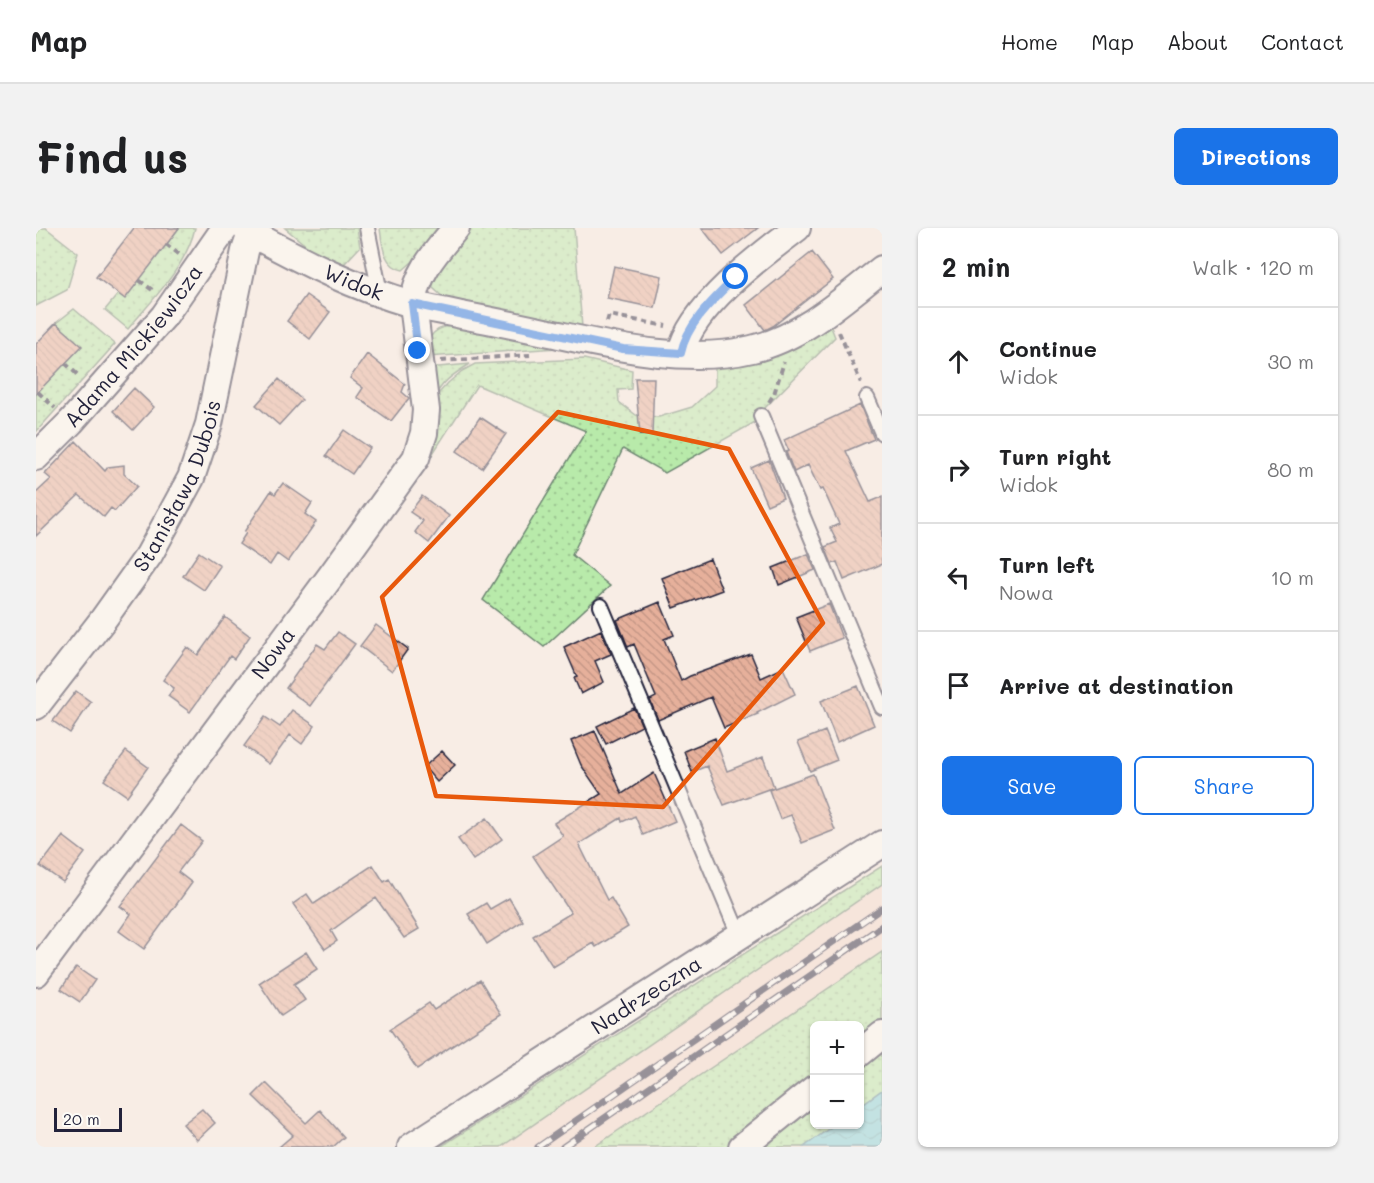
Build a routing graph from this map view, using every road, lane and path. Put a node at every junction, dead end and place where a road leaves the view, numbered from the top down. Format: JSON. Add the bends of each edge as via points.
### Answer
{"nodes":[{"id":1,"x":225,"y":228,"type":"edge"},
{"id":2,"x":367,"y":228,"type":"edge"},
{"id":3,"x":456,"y":228,"type":"edge"},
{"id":4,"x":797,"y":228,"type":"edge"},
{"id":5,"x":248,"y":231,"type":"edge"},
{"id":6,"x":882,"y":269,"type":"edge"},
{"id":7,"x":380,"y":293,"type":"junction"},
{"id":8,"x":412,"y":304,"type":"junction"},
{"id":9,"x":608,"y":319,"type":"dead end"},
{"id":10,"x":786,"y":337,"type":"junction"},
{"id":11,"x":843,"y":341,"type":"dead end"},
{"id":12,"x":686,"y":342,"type":"junction"},
{"id":13,"x":461,"y":359,"type":"dead end"},
{"id":14,"x":444,"y":360,"type":"dead end"},
{"id":15,"x":859,"y":378,"type":"dead end"},
{"id":16,"x":867,"y":398,"type":"dead end"},
{"id":17,"x":761,"y":416,"type":"joint"},
{"id":18,"x":882,"y":433,"type":"edge"},
{"id":19,"x":36,"y":457,"type":"edge"},
{"id":20,"x":601,"y":606,"type":"dead end"},
{"id":21,"x":36,"y":706,"type":"edge"},
{"id":22,"x":882,"y":707,"type":"edge"},
{"id":23,"x":882,"y":844,"type":"edge"},
{"id":24,"x":739,"y":935,"type":"junction"},
{"id":25,"x":36,"y":973,"type":"edge"},
{"id":26,"x":882,"y":1035,"type":"edge"},
{"id":27,"x":864,"y":1050,"type":"edge"},
{"id":28,"x":810,"y":1092,"type":"edge"},
{"id":29,"x":411,"y":1147,"type":"edge"},
{"id":30,"x":742,"y":1147,"type":"edge"}],
"edges":[{"from":1,"to":19,"type":"street","name":"Adama Mickiewicza","via":[[164,316]]},
{"from":2,"to":7,"type":"lane"},
{"from":3,"to":8,"type":"street","via":[[427,262]]},
{"from":4,"to":12,"type":"street","via":[[717,296]]},
{"from":5,"to":7,"type":"street","name":"Widok","via":[[306,263]]},
{"from":5,"to":21,"type":"street","name":"Stanisława Dubois","via":[[209,424],[191,478],[149,555]]},
{"from":6,"to":10,"type":"street","name":"Widok"},
{"from":7,"to":8,"type":"street","name":"Widok"},
{"from":8,"to":12,"type":"street","name":"Widok","via":[[623,349]]},
{"from":8,"to":25,"type":"street","name":"Nowa","via":[[426,410],[416,458]]},
{"from":9,"to":12,"type":"path","via":[[609,315]]},
{"from":10,"to":12,"type":"street","name":"Widok","via":[[726,353]]},
{"from":10,"to":17,"type":"path","via":[[781,375]]},
{"from":11,"to":15,"type":"path"},
{"from":13,"to":14,"type":"path"},
{"from":16,"to":18,"type":"lane"},
{"from":17,"to":22,"type":"lane"},
{"from":20,"to":24,"type":"lane"},
{"from":23,"to":24,"type":"street","name":"Nadrzeczna"},
{"from":24,"to":29,"type":"street","name":"Nadrzeczna"},
{"from":26,"to":27,"type":"street"},
{"from":28,"to":30,"type":"street"}]}
